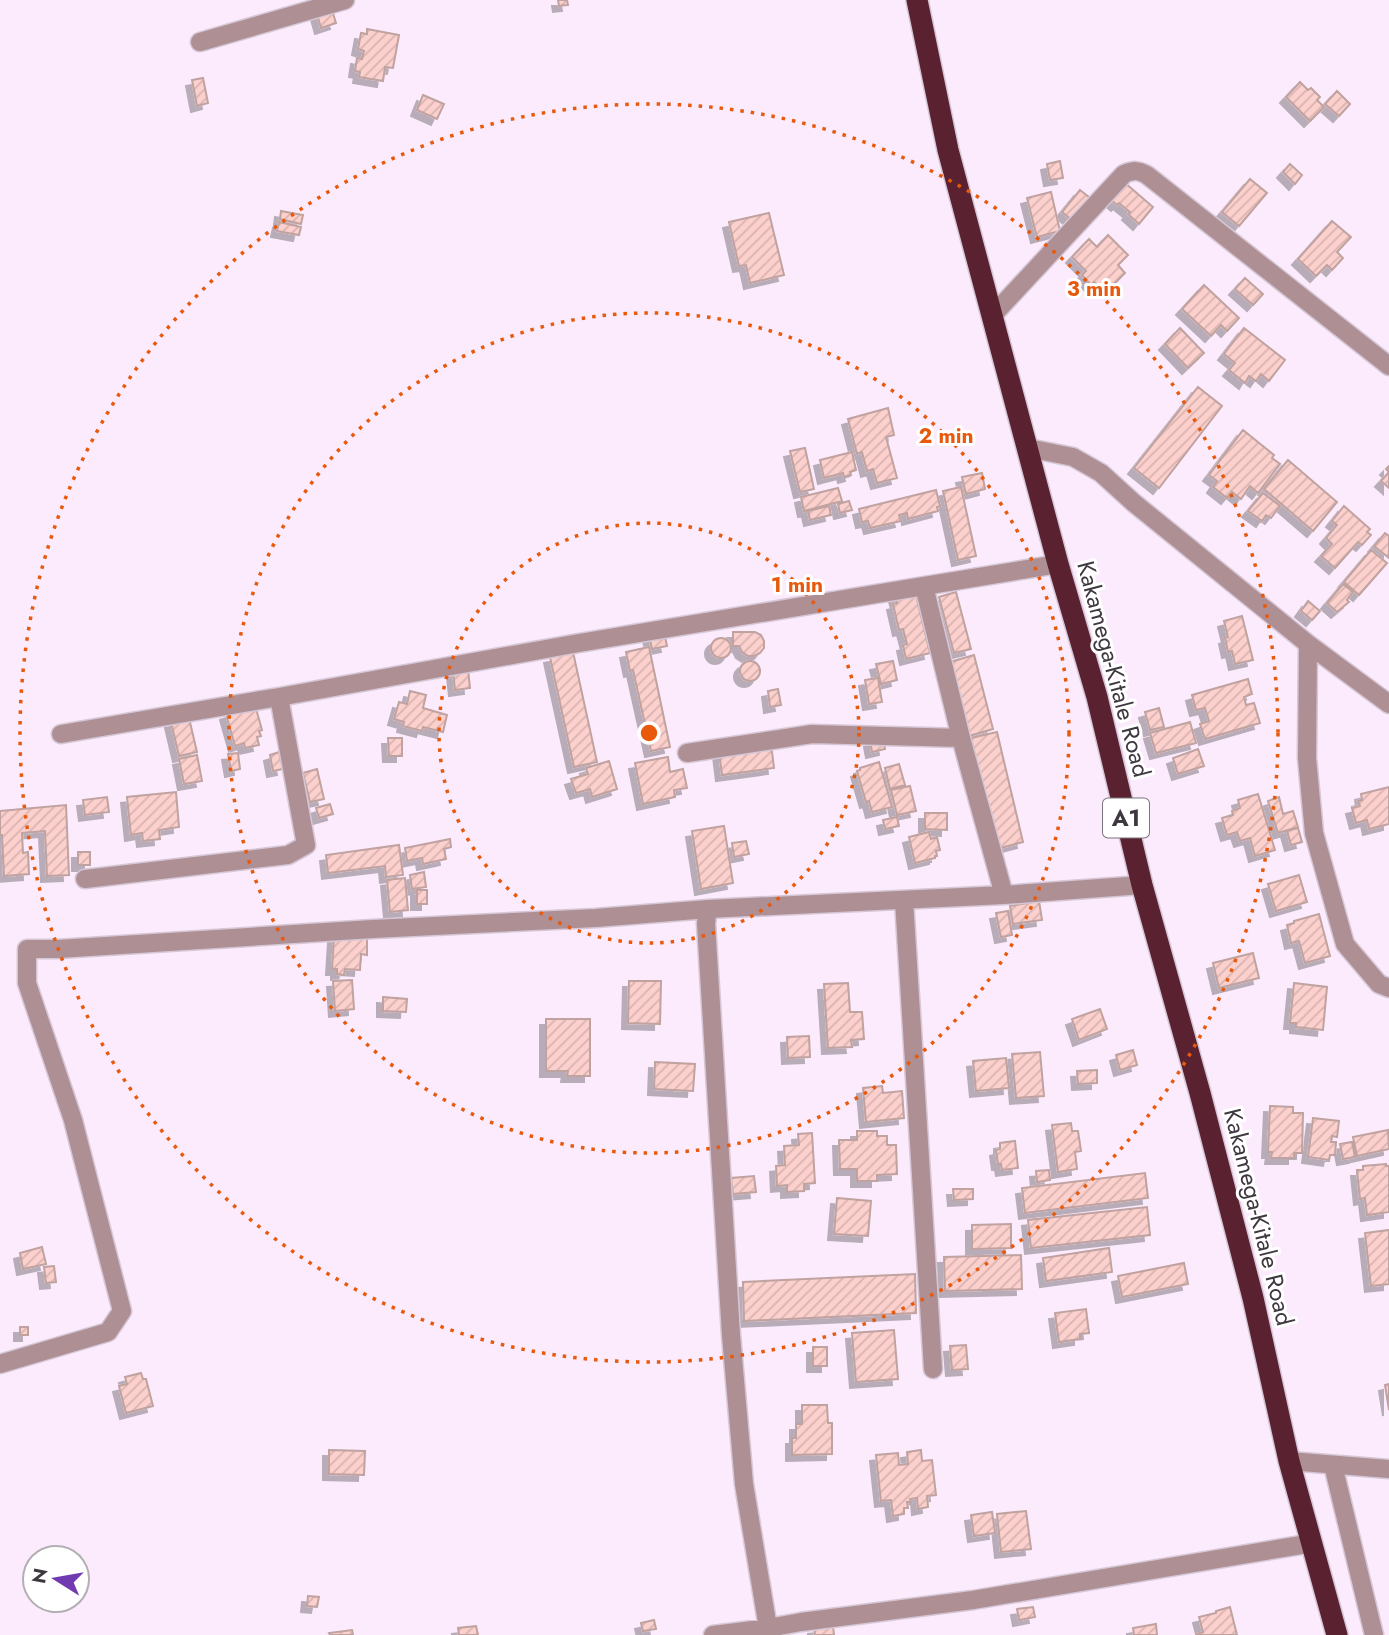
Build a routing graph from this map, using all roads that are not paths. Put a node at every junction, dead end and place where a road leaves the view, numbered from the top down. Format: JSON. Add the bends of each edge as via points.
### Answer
{"nodes":[{"id":1,"x":345,"y":0,"type":"edge"},
{"id":2,"x":917,"y":0,"type":"edge"},
{"id":3,"x":200,"y":41,"type":"dead end"},
{"id":4,"x":992,"y":316,"type":"junction"},
{"id":5,"x":1389,"y":366,"type":"edge"},
{"id":6,"x":1028,"y":448,"type":"junction"},
{"id":7,"x":1058,"y":564,"type":"junction"},
{"id":8,"x":924,"y":586,"type":"junction"},
{"id":9,"x":1308,"y":644,"type":"junction"},
{"id":10,"x":279,"y":697,"type":"junction"},
{"id":11,"x":1389,"y":704,"type":"edge"},
{"id":12,"x":61,"y":734,"type":"dead end"},
{"id":13,"x":961,"y":738,"type":"junction"},
{"id":14,"x":687,"y":752,"type":"dead end"},
{"id":15,"x":85,"y":879,"type":"dead end"},
{"id":16,"x":1142,"y":885,"type":"junction"},
{"id":17,"x":1004,"y":895,"type":"junction"},
{"id":18,"x":904,"y":900,"type":"junction"},
{"id":19,"x":708,"y":909,"type":"junction"},
{"id":20,"x":1389,"y":988,"type":"edge"},
{"id":21,"x":0,"y":1364,"type":"edge"},
{"id":22,"x":933,"y":1368,"type":"dead end"},
{"id":23,"x":1289,"y":1461,"type":"junction"},
{"id":24,"x":1333,"y":1465,"type":"junction"},
{"id":25,"x":1389,"y":1469,"type":"edge"},
{"id":26,"x":1313,"y":1543,"type":"junction"},
{"id":27,"x":768,"y":1628,"type":"junction"},
{"id":28,"x":713,"y":1635,"type":"edge"},
{"id":29,"x":1338,"y":1635,"type":"edge"},
{"id":30,"x":1374,"y":1635,"type":"edge"}],
"edges":[{"from":1,"to":3,"type":"street"},
{"from":2,"to":4,"type":"highway","name":"Kakamega-Kitale Road","number":"A1","via":[[948,150]]},
{"from":4,"to":5,"type":"street","via":[[1124,174],[1138,170]]},
{"from":4,"to":6,"type":"highway","name":"Kakamega-Kitale Road","number":"A1"},
{"from":6,"to":7,"type":"highway","name":"Kakamega-Kitale Road","number":"A1"},
{"from":6,"to":9,"type":"street","via":[[1073,457],[1101,473]]},
{"from":7,"to":8,"type":"street"},
{"from":7,"to":16,"type":"highway","name":"Kakamega-Kitale Road","number":"A1","via":[[1097,697]]},
{"from":8,"to":10,"type":"street"},
{"from":8,"to":13,"type":"street"},
{"from":9,"to":11,"type":"street"},
{"from":9,"to":20,"type":"street","via":[[1307,758],[1314,832],[1345,944],[1379,984]]},
{"from":10,"to":12,"type":"street"},
{"from":10,"to":15,"type":"street","via":[[306,845],[288,855]]},
{"from":13,"to":14,"type":"street","via":[[812,734]]},
{"from":13,"to":17,"type":"street"},
{"from":16,"to":17,"type":"street"},
{"from":16,"to":23,"type":"highway","name":"Kakamega-Kitale Road","number":"A1","via":[[1253,1298]]},
{"from":17,"to":18,"type":"street"},
{"from":18,"to":19,"type":"street"},
{"from":18,"to":22,"type":"street"},
{"from":19,"to":21,"type":"street","via":[[27,949],[27,983],[74,1120],[122,1311],[107,1332]]},
{"from":19,"to":27,"type":"street","via":[[732,1348],[744,1484]]},
{"from":23,"to":24,"type":"street"},
{"from":23,"to":26,"type":"highway","name":"Kakamega-Kitale Road","number":"A1"},
{"from":24,"to":25,"type":"street"},
{"from":24,"to":30,"type":"street"},
{"from":26,"to":27,"type":"street","via":[[973,1600]]},
{"from":26,"to":29,"type":"highway","name":"Kakamega-Kitale Road","number":"A1"},
{"from":27,"to":28,"type":"street"}]}
